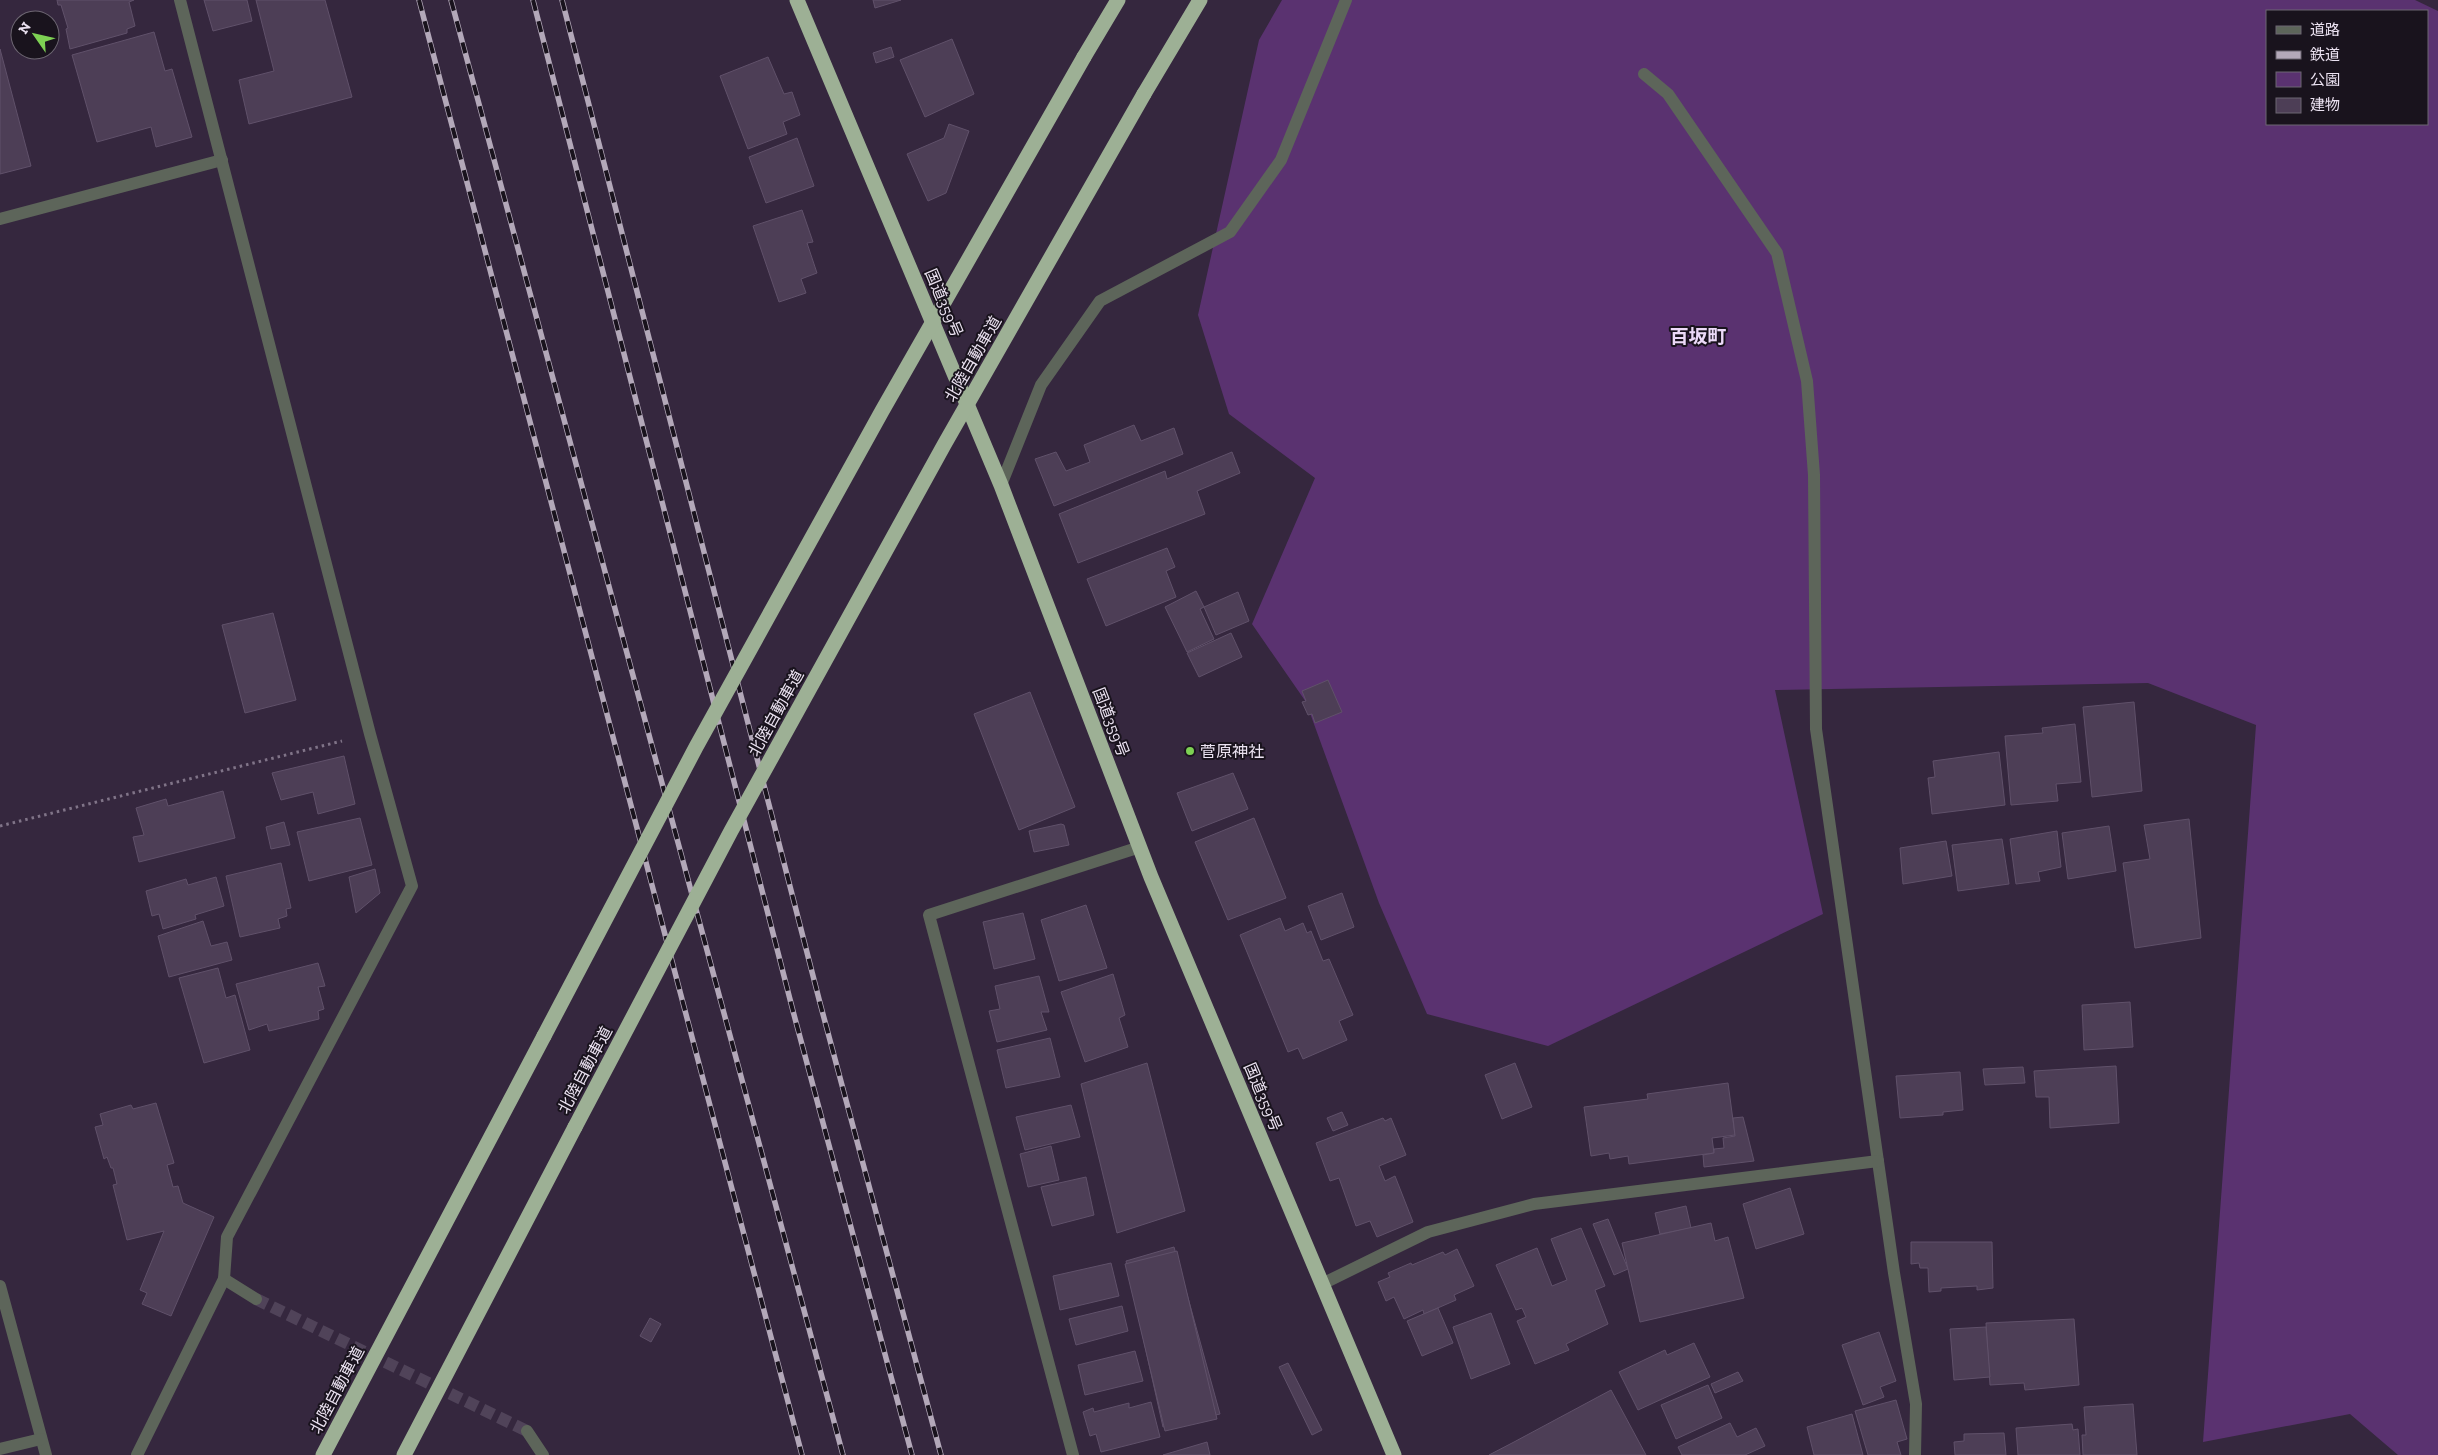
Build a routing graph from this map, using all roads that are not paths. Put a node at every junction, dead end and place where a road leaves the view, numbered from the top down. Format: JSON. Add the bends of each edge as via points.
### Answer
{"nodes":[{"id":1,"x":180,"y":0,"type":"edge"},
{"id":2,"x":797,"y":0,"type":"edge"},
{"id":3,"x":1118,"y":0,"type":"edge"},
{"id":4,"x":1200,"y":0,"type":"edge"},
{"id":5,"x":1346,"y":0,"type":"edge"},
{"id":6,"x":1644,"y":74,"type":"dead end"},
{"id":7,"x":222,"y":160,"type":"junction"},
{"id":8,"x":0,"y":219,"type":"edge"},
{"id":9,"x":1001,"y":485,"type":"junction"},
{"id":10,"x":1140,"y":847,"type":"junction"},
{"id":11,"x":1878,"y":1161,"type":"junction"},
{"id":12,"x":224,"y":1279,"type":"junction"},
{"id":13,"x":1322,"y":1284,"type":"junction"},
{"id":14,"x":0,"y":1286,"type":"edge"},
{"id":15,"x":256,"y":1299,"type":"tunnel mouth"},
{"id":16,"x":526,"y":1431,"type":"tunnel mouth"},
{"id":17,"x":41,"y":1439,"type":"junction"},
{"id":18,"x":0,"y":1449,"type":"edge"},
{"id":19,"x":46,"y":1455,"type":"edge"},
{"id":20,"x":137,"y":1455,"type":"edge"},
{"id":21,"x":323,"y":1455,"type":"edge"},
{"id":22,"x":404,"y":1455,"type":"edge"},
{"id":23,"x":543,"y":1455,"type":"edge"},
{"id":24,"x":1073,"y":1455,"type":"edge"},
{"id":25,"x":1394,"y":1455,"type":"edge"},
{"id":26,"x":1915,"y":1455,"type":"edge"}],
"edges":[{"from":1,"to":7,"type":"street"},
{"from":2,"to":9,"type":"highway","name":"国道359号"},
{"from":3,"to":21,"type":"highway","name":"北陸自動車道","bridge":true,"via":[[877,419],[696,747]]},
{"from":4,"to":22,"type":"highway","name":"北陸自動車道","bridge":true,"via":[[944,445],[731,832]]},
{"from":5,"to":9,"type":"street","via":[[1281,160],[1230,232],[1100,301],[1041,385]]},
{"from":6,"to":11,"type":"street","via":[[1668,94],[1777,253],[1807,381],[1814,474],[1816,729]]},
{"from":7,"to":8,"type":"street"},
{"from":7,"to":12,"type":"street","via":[[412,886],[227,1237]]},
{"from":9,"to":10,"type":"highway","name":"国道359号"},
{"from":10,"to":13,"type":"highway","name":"国道359号"},
{"from":10,"to":24,"type":"street","via":[[929,914]]},
{"from":11,"to":13,"type":"street","via":[[1534,1204],[1428,1232]]},
{"from":11,"to":26,"type":"street","via":[[1916,1404]]},
{"from":12,"to":15,"type":"street"},
{"from":12,"to":20,"type":"street"},
{"from":13,"to":25,"type":"highway","name":"国道359号"},
{"from":14,"to":17,"type":"street"},
{"from":16,"to":23,"type":"street"},
{"from":17,"to":18,"type":"street"},
{"from":17,"to":19,"type":"street"}]}
